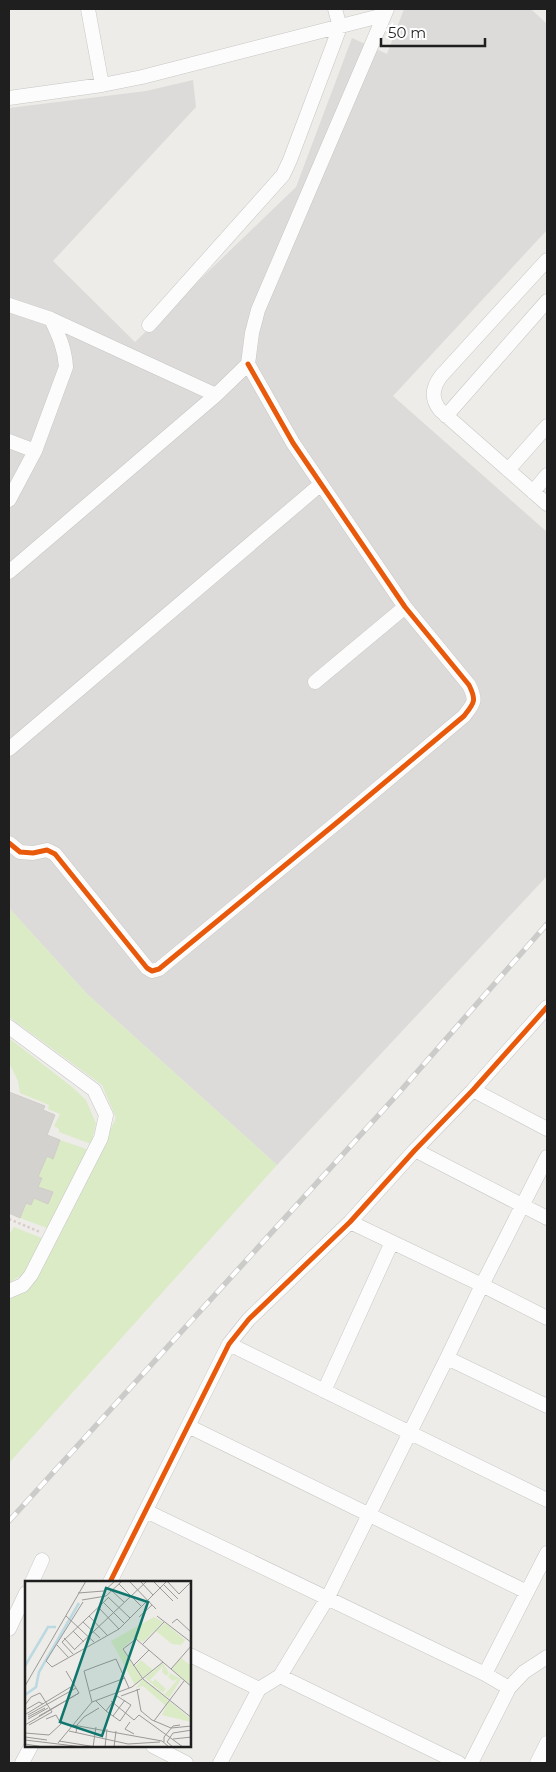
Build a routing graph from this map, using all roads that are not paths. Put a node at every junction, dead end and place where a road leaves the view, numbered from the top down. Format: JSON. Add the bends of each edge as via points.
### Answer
{"nodes":[{"id":1,"x":88,"y":9,"type":"edge"},
{"id":2,"x":335,"y":9,"type":"edge"},
{"id":3,"x":386,"y":12,"type":"edge"},
{"id":4,"x":340,"y":27,"type":"junction"},
{"id":5,"x":102,"y":85,"type":"junction"},
{"id":6,"x":9,"y":98,"type":"edge"},
{"id":7,"x":547,"y":260,"type":"edge"},
{"id":8,"x":547,"y":301,"type":"edge"},
{"id":9,"x":9,"y":305,"type":"edge"},
{"id":10,"x":51,"y":319,"type":"junction"},
{"id":11,"x":149,"y":325,"type":"dead end"},
{"id":12,"x":248,"y":364,"type":"junction"},
{"id":13,"x":216,"y":395,"type":"junction"},
{"id":14,"x":446,"y":416,"type":"junction"},
{"id":15,"x":547,"y":426,"type":"edge"},
{"id":16,"x":9,"y":441,"type":"edge"},
{"id":17,"x":34,"y":451,"type":"junction"},
{"id":18,"x":508,"y":470,"type":"junction"},
{"id":19,"x":547,"y":475,"type":"edge"},
{"id":20,"x":321,"y":484,"type":"junction"},
{"id":21,"x":533,"y":492,"type":"junction"},
{"id":22,"x":9,"y":500,"type":"edge"},
{"id":23,"x":547,"y":504,"type":"edge"},
{"id":24,"x":9,"y":572,"type":"edge"},
{"id":25,"x":405,"y":607,"type":"junction"},
{"id":26,"x":315,"y":682,"type":"dead end"},
{"id":27,"x":9,"y":748,"type":"edge"},
{"id":28,"x":9,"y":843,"type":"edge"},
{"id":29,"x":547,"y":1007,"type":"edge"},
{"id":30,"x":9,"y":1027,"type":"edge"},
{"id":31,"x":473,"y":1090,"type":"junction"},
{"id":32,"x":547,"y":1129,"type":"edge"},
{"id":33,"x":415,"y":1150,"type":"junction"},
{"id":34,"x":547,"y":1157,"type":"edge"},
{"id":35,"x":521,"y":1206,"type":"junction"},
{"id":36,"x":547,"y":1218,"type":"edge"},
{"id":37,"x":350,"y":1222,"type":"junction"},
{"id":38,"x":392,"y":1242,"type":"junction"},
{"id":39,"x":482,"y":1285,"type":"junction"},
{"id":40,"x":9,"y":1291,"type":"edge"},
{"id":41,"x":547,"y":1318,"type":"edge"},
{"id":42,"x":228,"y":1344,"type":"junction"},
{"id":43,"x":447,"y":1358,"type":"junction"},
{"id":44,"x":324,"y":1391,"type":"junction"},
{"id":45,"x":547,"y":1406,"type":"edge"},
{"id":46,"x":188,"y":1426,"type":"junction"},
{"id":47,"x":410,"y":1433,"type":"junction"},
{"id":48,"x":547,"y":1500,"type":"edge"},
{"id":49,"x":146,"y":1511,"type":"junction"},
{"id":50,"x":369,"y":1514,"type":"junction"},
{"id":51,"x":547,"y":1554,"type":"edge"},
{"id":52,"x":42,"y":1560,"type":"dead end"},
{"id":53,"x":32,"y":1581,"type":"edge"},
{"id":54,"x":111,"y":1581,"type":"edge"},
{"id":55,"x":527,"y":1592,"type":"junction"},
{"id":56,"x":25,"y":1595,"type":"edge"},
{"id":57,"x":328,"y":1597,"type":"junction"},
{"id":58,"x":9,"y":1629,"type":"edge"},
{"id":59,"x":191,"y":1655,"type":"edge"},
{"id":60,"x":547,"y":1657,"type":"edge"},
{"id":61,"x":485,"y":1674,"type":"junction"},
{"id":62,"x":280,"y":1676,"type":"junction"},
{"id":63,"x":508,"y":1688,"type":"junction"},
{"id":64,"x":259,"y":1689,"type":"junction"},
{"id":65,"x":547,"y":1743,"type":"edge"},
{"id":66,"x":30,"y":1747,"type":"edge"},
{"id":67,"x":155,"y":1747,"type":"edge"},
{"id":68,"x":22,"y":1763,"type":"edge"},
{"id":69,"x":186,"y":1763,"type":"edge"},
{"id":70,"x":220,"y":1763,"type":"edge"},
{"id":71,"x":459,"y":1763,"type":"edge"},
{"id":72,"x":471,"y":1763,"type":"edge"},
{"id":73,"x":537,"y":1763,"type":"edge"}],
"edges":[{"from":1,"to":5,"type":"street"},
{"from":2,"to":4,"type":"street"},
{"from":3,"to":4,"type":"street"},
{"from":3,"to":12,"type":"street","via":[[258,310]]},
{"from":4,"to":5,"type":"street","via":[[142,78]]},
{"from":4,"to":11,"type":"street","via":[[283,175]]},
{"from":5,"to":6,"type":"street"},
{"from":7,"to":14,"type":"street","via":[[436,383],[434,400]]},
{"from":8,"to":14,"type":"street"},
{"from":9,"to":10,"type":"street"},
{"from":10,"to":13,"type":"street"},
{"from":10,"to":17,"type":"street","via":[[62,340],[66,367]]},
{"from":12,"to":13,"type":"street"},
{"from":12,"to":20,"type":"street","via":[[292,443]]},
{"from":13,"to":24,"type":"street"},
{"from":14,"to":18,"type":"street"},
{"from":15,"to":18,"type":"street"},
{"from":16,"to":17,"type":"street"},
{"from":17,"to":22,"type":"street"},
{"from":18,"to":21,"type":"street"},
{"from":19,"to":21,"type":"street"},
{"from":20,"to":25,"type":"street"},
{"from":20,"to":27,"type":"street"},
{"from":21,"to":23,"type":"street"},
{"from":25,"to":26,"type":"street"},
{"from":25,"to":28,"type":"street","via":[[469,685],[474,695],[473,704],[464,716],[159,969],[147,968],[55,854],[47,850],[20,852]]},
{"from":29,"to":31,"type":"street"},
{"from":30,"to":40,"type":"street","via":[[94,1090],[106,1115],[101,1138],[31,1275],[22,1285]]},
{"from":31,"to":32,"type":"street"},
{"from":31,"to":33,"type":"street"},
{"from":33,"to":35,"type":"street"},
{"from":33,"to":37,"type":"street"},
{"from":34,"to":35,"type":"street"},
{"from":35,"to":36,"type":"street"},
{"from":35,"to":39,"type":"street"},
{"from":37,"to":38,"type":"street"},
{"from":37,"to":42,"type":"street","via":[[249,1319]]},
{"from":38,"to":39,"type":"street"},
{"from":38,"to":44,"type":"street"},
{"from":39,"to":41,"type":"street"},
{"from":39,"to":43,"type":"street"},
{"from":42,"to":44,"type":"street"},
{"from":42,"to":46,"type":"street"},
{"from":43,"to":45,"type":"street"},
{"from":43,"to":47,"type":"street"},
{"from":44,"to":47,"type":"street"},
{"from":46,"to":49,"type":"street"},
{"from":46,"to":50,"type":"street"},
{"from":47,"to":48,"type":"street"},
{"from":47,"to":50,"type":"street"},
{"from":49,"to":54,"type":"street"},
{"from":49,"to":57,"type":"street"},
{"from":50,"to":55,"type":"street"},
{"from":50,"to":57,"type":"street"},
{"from":51,"to":55,"type":"street"},
{"from":52,"to":53,"type":"street"},
{"from":55,"to":61,"type":"street"},
{"from":56,"to":58,"type":"street"},
{"from":57,"to":61,"type":"street"},
{"from":57,"to":62,"type":"street"},
{"from":59,"to":64,"type":"street"},
{"from":60,"to":63,"type":"street","via":[[524,1672]]},
{"from":61,"to":63,"type":"street"},
{"from":62,"to":64,"type":"street"},
{"from":62,"to":71,"type":"street"},
{"from":63,"to":72,"type":"street"},
{"from":64,"to":70,"type":"street"},
{"from":65,"to":73,"type":"street"},
{"from":66,"to":68,"type":"street"},
{"from":67,"to":69,"type":"street"}]}
